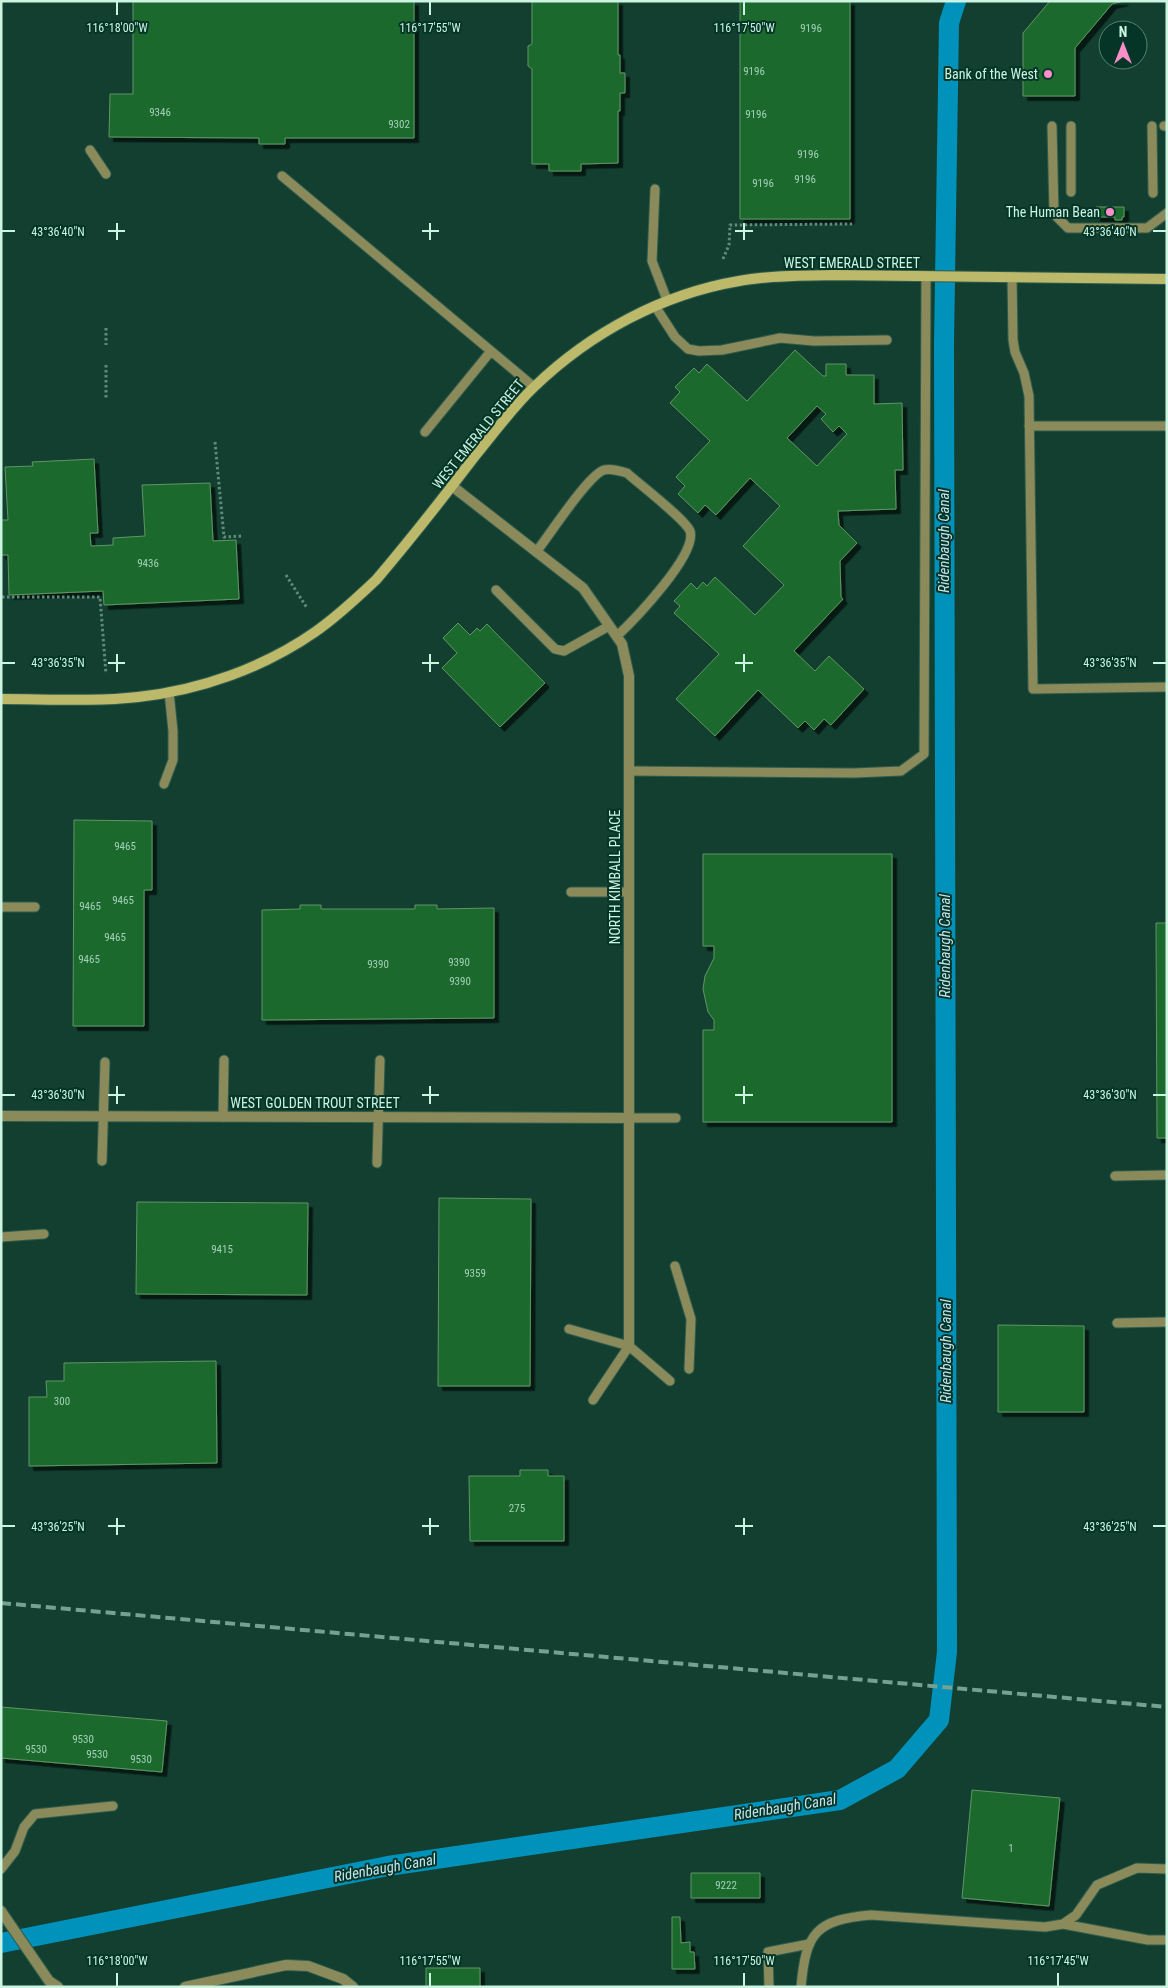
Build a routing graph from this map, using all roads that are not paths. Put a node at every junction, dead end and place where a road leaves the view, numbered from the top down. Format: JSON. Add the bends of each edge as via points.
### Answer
{"nodes":[{"id":1,"x":1052,"y":126,"type":"dead end"},
{"id":2,"x":1071,"y":126,"type":"dead end"},
{"id":3,"x":1152,"y":126,"type":"dead end"},
{"id":4,"x":90,"y":150,"type":"dead end"},
{"id":5,"x":106,"y":174,"type":"dead end"},
{"id":6,"x":282,"y":176,"type":"dead end"},
{"id":7,"x":655,"y":190,"type":"dead end"},
{"id":8,"x":1071,"y":192,"type":"dead end"},
{"id":9,"x":1153,"y":193,"type":"dead end"},
{"id":10,"x":1167,"y":214,"type":"edge"},
{"id":11,"x":928,"y":276,"type":"junction"},
{"id":12,"x":1012,"y":277,"type":"junction"},
{"id":13,"x":1167,"y":279,"type":"edge"},
{"id":14,"x":668,"y":300,"type":"junction"},
{"id":15,"x":655,"y":306,"type":"junction"},
{"id":16,"x":887,"y":340,"type":"dead end"},
{"id":17,"x":491,"y":351,"type":"junction"},
{"id":18,"x":534,"y":387,"type":"junction"},
{"id":19,"x":1029,"y":426,"type":"junction"},
{"id":20,"x":1167,"y":426,"type":"edge"},
{"id":21,"x":425,"y":432,"type":"dead end"},
{"id":22,"x":452,"y":486,"type":"junction"},
{"id":23,"x":536,"y":552,"type":"junction"},
{"id":24,"x":496,"y":590,"type":"dead end"},
{"id":25,"x":610,"y":626,"type":"junction"},
{"id":26,"x":617,"y":636,"type":"junction"},
{"id":27,"x":1167,"y":688,"type":"edge"},
{"id":28,"x":169,"y":692,"type":"junction"},
{"id":29,"x":1,"y":699,"type":"edge"},
{"id":30,"x":629,"y":771,"type":"junction"},
{"id":31,"x":164,"y":784,"type":"dead end"},
{"id":32,"x":571,"y":892,"type":"dead end"},
{"id":33,"x":629,"y":892,"type":"junction"},
{"id":34,"x":1,"y":907,"type":"edge"},
{"id":35,"x":35,"y":908,"type":"dead end"},
{"id":36,"x":224,"y":1060,"type":"dead end"},
{"id":37,"x":380,"y":1060,"type":"dead end"},
{"id":38,"x":105,"y":1062,"type":"dead end"},
{"id":39,"x":1,"y":1116,"type":"edge"},
{"id":40,"x":104,"y":1117,"type":"junction"},
{"id":41,"x":223,"y":1117,"type":"junction"},
{"id":42,"x":378,"y":1117,"type":"junction"},
{"id":43,"x":629,"y":1118,"type":"junction"},
{"id":44,"x":676,"y":1118,"type":"dead end"},
{"id":45,"x":102,"y":1161,"type":"dead end"},
{"id":46,"x":377,"y":1163,"type":"dead end"},
{"id":47,"x":1167,"y":1175,"type":"edge"},
{"id":48,"x":1115,"y":1176,"type":"dead end"},
{"id":49,"x":44,"y":1234,"type":"dead end"},
{"id":50,"x":1,"y":1237,"type":"edge"},
{"id":51,"x":675,"y":1266,"type":"dead end"},
{"id":52,"x":1167,"y":1322,"type":"edge"},
{"id":53,"x":1117,"y":1323,"type":"dead end"},
{"id":54,"x":569,"y":1329,"type":"dead end"},
{"id":55,"x":629,"y":1346,"type":"junction"},
{"id":56,"x":689,"y":1369,"type":"dead end"},
{"id":57,"x":670,"y":1381,"type":"dead end"},
{"id":58,"x":593,"y":1400,"type":"dead end"},
{"id":59,"x":113,"y":1806,"type":"dead end"},
{"id":60,"x":1,"y":1869,"type":"edge"},
{"id":61,"x":1167,"y":1869,"type":"edge"},
{"id":62,"x":1,"y":1911,"type":"edge"},
{"id":63,"x":1063,"y":1924,"type":"junction"},
{"id":64,"x":1167,"y":1940,"type":"edge"},
{"id":65,"x":809,"y":1944,"type":"junction"},
{"id":66,"x":191,"y":1986,"type":"edge"},
{"id":67,"x":58,"y":1987,"type":"edge"},
{"id":68,"x":354,"y":1987,"type":"edge"},
{"id":69,"x":769,"y":1987,"type":"edge"},
{"id":70,"x":801,"y":1987,"type":"edge"}],
"edges":[{"from":1,"to":10,"type":"lane","via":[[1054,214],[1068,228],[1146,228]]},
{"from":2,"to":8,"type":"lane"},
{"from":3,"to":9,"type":"lane"},
{"from":4,"to":5,"type":"lane"},
{"from":6,"to":17,"type":"lane"},
{"from":7,"to":14,"type":"lane","via":[[652,261]]},
{"from":11,"to":12,"type":"main road","name":"WEST EMERALD STREET"},
{"from":11,"to":14,"type":"main road","name":"WEST EMERALD STREET","via":[[784,276],[740,280]]},
{"from":11,"to":30,"type":"lane","via":[[924,754],[901,771]]},
{"from":12,"to":13,"type":"main road","name":"WEST EMERALD STREET"},
{"from":12,"to":19,"type":"lane","via":[[1013,340],[1029,396]]},
{"from":14,"to":15,"type":"main road","name":"WEST EMERALD STREET"},
{"from":15,"to":16,"type":"lane","via":[[675,337],[688,349],[699,351],[722,350],[780,338]]},
{"from":15,"to":18,"type":"main road","name":"WEST EMERALD STREET","via":[[580,347]]},
{"from":17,"to":18,"type":"lane"},
{"from":17,"to":21,"type":"lane"},
{"from":18,"to":22,"type":"main road","name":"WEST EMERALD STREET","via":[[509,413]]},
{"from":19,"to":20,"type":"lane"},
{"from":19,"to":27,"type":"lane","via":[[1033,689]]},
{"from":22,"to":23,"type":"street","name":"NORTH KIMBALL PLACE"},
{"from":22,"to":28,"type":"main road","name":"WEST EMERALD STREET","via":[[376,580],[315,632],[279,654],[234,675]]},
{"from":23,"to":25,"type":"street","name":"NORTH KIMBALL PLACE","via":[[583,588]]},
{"from":23,"to":26,"type":"lane","via":[[590,480],[604,470],[627,473],[682,520],[691,538],[687,551],[636,618]]},
{"from":24,"to":25,"type":"lane","via":[[556,649],[564,651]]},
{"from":25,"to":26,"type":"street","name":"NORTH KIMBALL PLACE"},
{"from":26,"to":30,"type":"street","name":"NORTH KIMBALL PLACE","via":[[629,676]]},
{"from":28,"to":29,"type":"main road","name":"WEST EMERALD STREET","via":[[93,699]]},
{"from":28,"to":31,"type":"lane","via":[[173,760]]},
{"from":30,"to":33,"type":"street","name":"NORTH KIMBALL PLACE"},
{"from":32,"to":33,"type":"lane"},
{"from":33,"to":43,"type":"street","name":"NORTH KIMBALL PLACE"},
{"from":34,"to":35,"type":"lane"},
{"from":36,"to":41,"type":"lane"},
{"from":37,"to":42,"type":"lane"},
{"from":38,"to":40,"type":"lane"},
{"from":39,"to":40,"type":"street","name":"WEST GOLDEN TROUT STREET"},
{"from":40,"to":41,"type":"street","name":"WEST GOLDEN TROUT STREET"},
{"from":40,"to":45,"type":"lane"},
{"from":41,"to":42,"type":"street","name":"WEST GOLDEN TROUT STREET"},
{"from":42,"to":43,"type":"street","name":"WEST GOLDEN TROUT STREET"},
{"from":42,"to":46,"type":"lane"},
{"from":43,"to":44,"type":"lane"},
{"from":43,"to":55,"type":"street","name":"NORTH KIMBALL PLACE"},
{"from":47,"to":48,"type":"lane"},
{"from":49,"to":50,"type":"lane"},
{"from":51,"to":56,"type":"lane","via":[[691,1319]]},
{"from":52,"to":53,"type":"lane"},
{"from":54,"to":55,"type":"lane"},
{"from":55,"to":57,"type":"lane"},
{"from":55,"to":58,"type":"lane"},
{"from":59,"to":60,"type":"lane","via":[[35,1814],[24,1827],[15,1851]]},
{"from":61,"to":63,"type":"lane","via":[[1137,1868],[1097,1885],[1076,1914]]},
{"from":62,"to":67,"type":"street","via":[[49,1981]]},
{"from":63,"to":64,"type":"lane","via":[[1148,1940]]},
{"from":63,"to":65,"type":"lane","via":[[1045,1927],[871,1914],[844,1917],[821,1927]]},
{"from":65,"to":69,"type":"lane","via":[[768,1952]]},
{"from":65,"to":70,"type":"lane"},
{"from":66,"to":68,"type":"street","via":[[293,1965],[326,1972]]}]}
